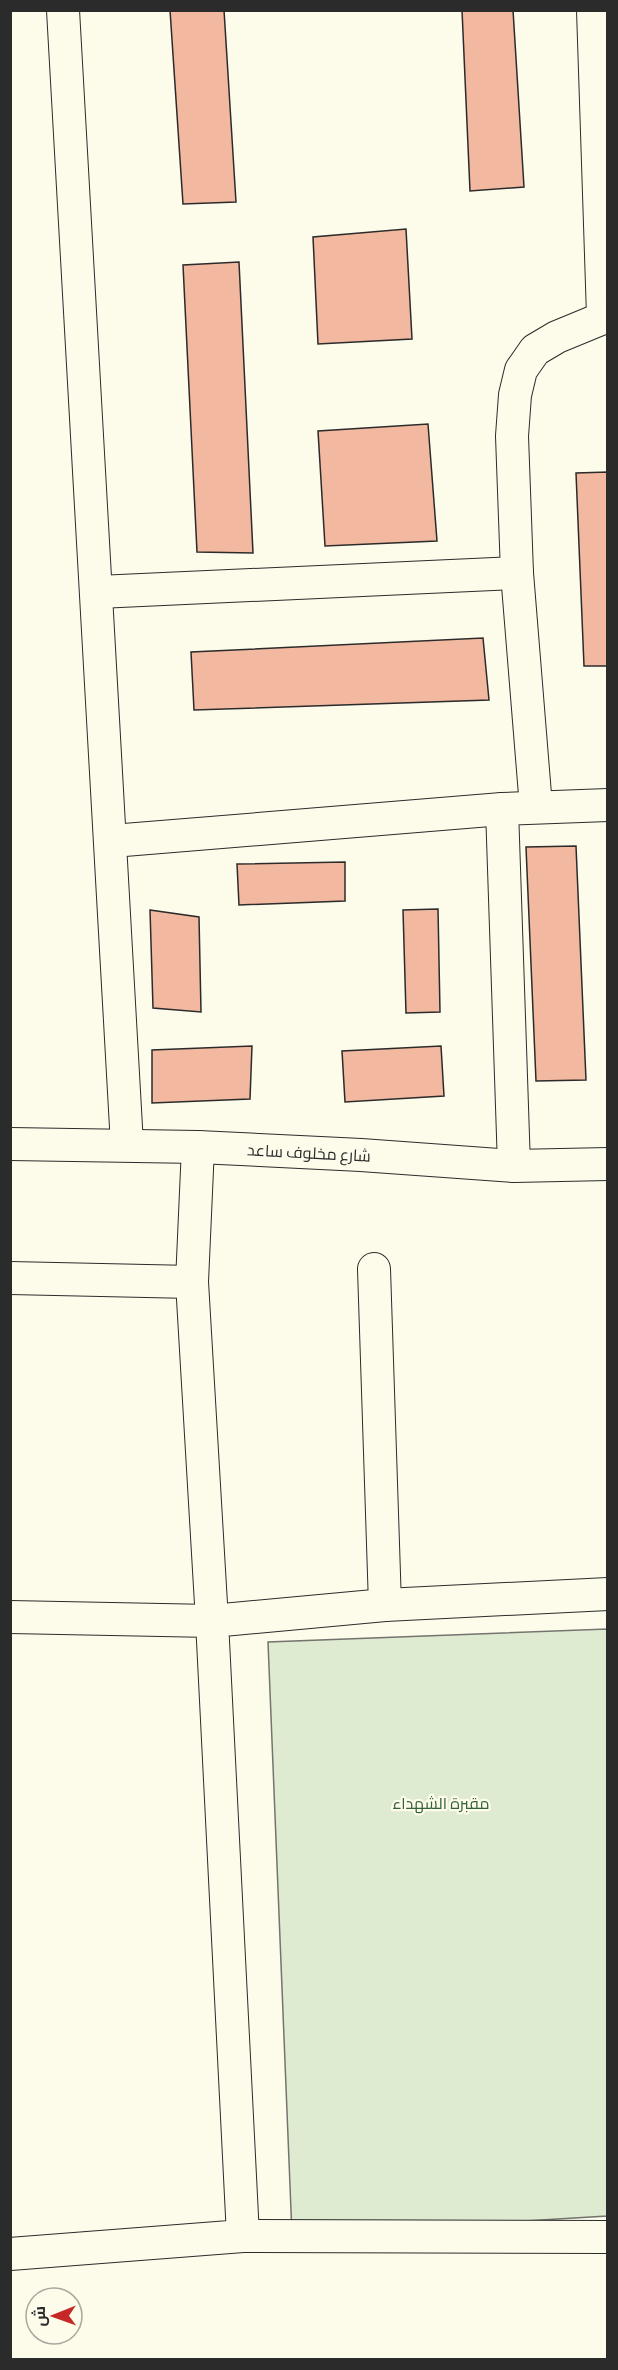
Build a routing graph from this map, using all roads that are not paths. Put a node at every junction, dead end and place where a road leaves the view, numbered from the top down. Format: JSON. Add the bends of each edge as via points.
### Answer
{"nodes":[{"id":1,"x":63,"y":10,"type":"edge"},
{"id":2,"x":593,"y":10,"type":"edge"},
{"id":3,"x":605,"y":316,"type":"edge"},
{"id":4,"x":518,"y":573,"type":"junction"},
{"id":5,"x":98,"y":592,"type":"junction"},
{"id":6,"x":608,"y":805,"type":"edge"},
{"id":7,"x":536,"y":807,"type":"junction"},
{"id":8,"x":502,"y":809,"type":"junction"},
{"id":9,"x":112,"y":841,"type":"junction"},
{"id":10,"x":10,"y":1144,"type":"edge"},
{"id":11,"x":128,"y":1144,"type":"junction"},
{"id":12,"x":198,"y":1147,"type":"junction"},
{"id":13,"x":608,"y":1164,"type":"edge"},
{"id":14,"x":514,"y":1166,"type":"junction"},
{"id":15,"x":374,"y":1269,"type":"dead end"},
{"id":16,"x":10,"y":1278,"type":"edge"},
{"id":17,"x":192,"y":1282,"type":"junction"},
{"id":18,"x":608,"y":1594,"type":"edge"},
{"id":19,"x":385,"y":1605,"type":"junction"},
{"id":20,"x":10,"y":1617,"type":"edge"},
{"id":21,"x":212,"y":1621,"type":"junction"},
{"id":22,"x":243,"y":2236,"type":"junction"},
{"id":23,"x":608,"y":2237,"type":"edge"},
{"id":24,"x":10,"y":2254,"type":"edge"}],
"edges":[{"from":1,"to":5,"type":"street"},
{"from":2,"to":3,"type":"street"},
{"from":3,"to":4,"type":"street","via":[[535,350],[521,370],[512,436]]},
{"from":4,"to":5,"type":"street"},
{"from":4,"to":7,"type":"street"},
{"from":5,"to":9,"type":"street"},
{"from":6,"to":7,"type":"street"},
{"from":7,"to":8,"type":"street"},
{"from":8,"to":9,"type":"street"},
{"from":8,"to":14,"type":"street"},
{"from":9,"to":11,"type":"street"},
{"from":10,"to":11,"type":"street","name":"شارع مخلوف ساعد"},
{"from":11,"to":12,"type":"street","name":"شارع مخلوف ساعد"},
{"from":12,"to":14,"type":"street","name":"شارع مخلوف ساعد"},
{"from":12,"to":17,"type":"street"},
{"from":13,"to":14,"type":"street","name":"شارع مخلوف ساعد"},
{"from":15,"to":19,"type":"street"},
{"from":16,"to":17,"type":"street"},
{"from":17,"to":21,"type":"street"},
{"from":18,"to":19,"type":"street"},
{"from":19,"to":21,"type":"street"},
{"from":20,"to":21,"type":"street"},
{"from":21,"to":22,"type":"street"},
{"from":22,"to":23,"type":"street"},
{"from":22,"to":24,"type":"street"}]}
